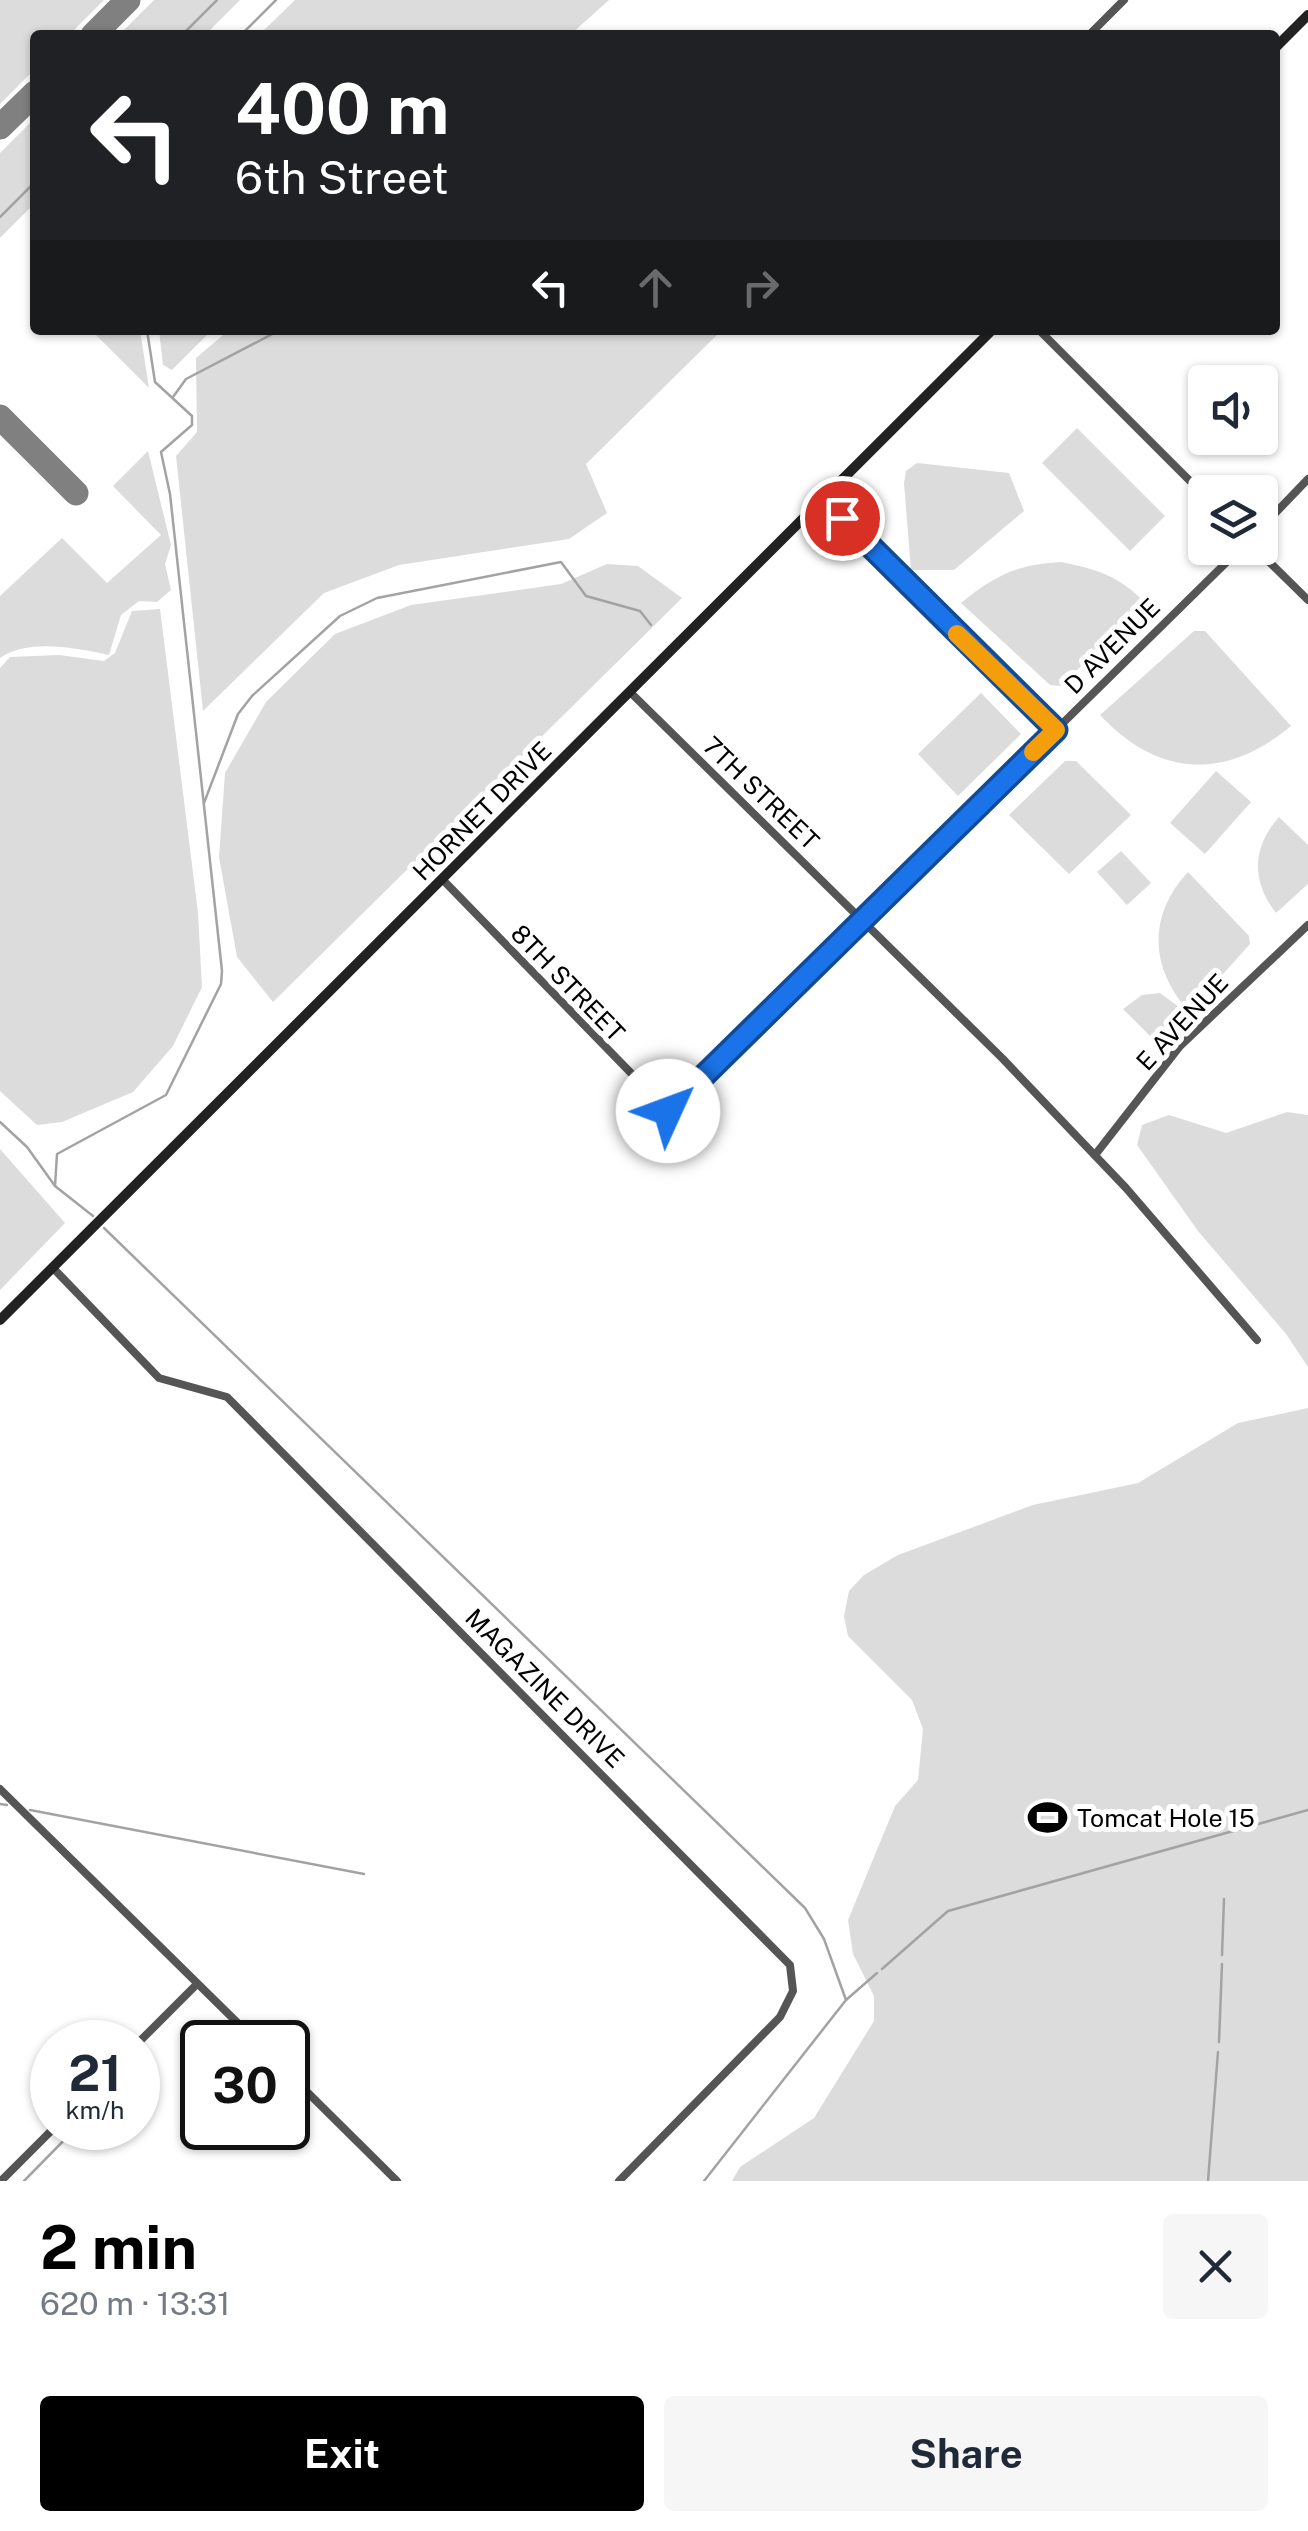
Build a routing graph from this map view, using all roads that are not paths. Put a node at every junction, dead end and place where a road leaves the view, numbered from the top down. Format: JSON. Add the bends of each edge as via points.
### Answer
{"nodes":[{"id":1,"x":1124,"y":0,"type":"edge"},
{"id":2,"x":1308,"y":16,"type":"edge"},
{"id":3,"x":1094,"y":30,"type":"edge"},
{"id":4,"x":1280,"y":43,"type":"edge"},
{"id":5,"x":987,"y":335,"type":"edge"},
{"id":6,"x":1044,"y":335,"type":"edge"},
{"id":7,"x":1188,"y":479,"type":"edge"},
{"id":8,"x":1308,"y":479,"type":"edge"},
{"id":9,"x":824,"y":499,"type":"junction"},
{"id":10,"x":1278,"y":510,"type":"edge"},
{"id":11,"x":1225,"y":565,"type":"edge"},
{"id":12,"x":1272,"y":565,"type":"edge"},
{"id":13,"x":1308,"y":600,"type":"edge"},
{"id":14,"x":631,"y":693,"type":"junction"},
{"id":15,"x":1056,"y":730,"type":"junction"},
{"id":16,"x":442,"y":880,"type":"junction"},
{"id":17,"x":865,"y":921,"type":"junction"},
{"id":18,"x":1308,"y":925,"type":"edge"},
{"id":19,"x":668,"y":1111,"type":"joint"},
{"id":20,"x":1095,"y":1156,"type":"junction"},
{"id":21,"x":53,"y":1268,"type":"junction"},
{"id":22,"x":0,"y":1320,"type":"edge"},
{"id":23,"x":1257,"y":1340,"type":"dead end"},
{"id":24,"x":0,"y":1789,"type":"edge"},
{"id":25,"x":197,"y":1984,"type":"junction"},
{"id":26,"x":234,"y":2020,"type":"edge"},
{"id":27,"x":160,"y":2022,"type":"edge"},
{"id":28,"x":310,"y":2095,"type":"edge"},
{"id":29,"x":32,"y":2150,"type":"edge"},
{"id":30,"x":1,"y":2181,"type":"edge"},
{"id":31,"x":397,"y":2181,"type":"edge"},
{"id":32,"x":619,"y":2181,"type":"edge"}],
"edges":[{"from":1,"to":3,"type":"street"},
{"from":2,"to":4,"type":"main road"},
{"from":5,"to":9,"type":"main road","name":"HORNET DRIVE"},
{"from":6,"to":7,"type":"street"},
{"from":8,"to":10,"type":"street"},
{"from":9,"to":14,"type":"main road","name":"HORNET DRIVE"},
{"from":9,"to":15,"type":"street"},
{"from":11,"to":15,"type":"street","name":"D AVENUE"},
{"from":12,"to":13,"type":"street"},
{"from":14,"to":16,"type":"main road","name":"HORNET DRIVE"},
{"from":14,"to":17,"type":"street","name":"7TH STREET"},
{"from":15,"to":17,"type":"street","name":"D AVENUE"},
{"from":16,"to":19,"type":"street","name":"8TH STREET"},
{"from":16,"to":21,"type":"main road","name":"HORNET DRIVE"},
{"from":17,"to":19,"type":"street","name":"D AVENUE"},
{"from":17,"to":20,"type":"street","name":"7TH STREET"},
{"from":18,"to":20,"type":"street","name":"E AVENUE","via":[[1180,1046]]},
{"from":20,"to":23,"type":"street","name":"7TH STREET"},
{"from":21,"to":22,"type":"main road","name":"HORNET DRIVE"},
{"from":21,"to":32,"type":"street","name":"MAGAZINE DRIVE","via":[[159,1378],[227,1397],[790,1965],[793,1992],[780,2017]]},
{"from":24,"to":25,"type":"street"},
{"from":25,"to":26,"type":"street"},
{"from":25,"to":27,"type":"street"},
{"from":28,"to":31,"type":"street"},
{"from":29,"to":30,"type":"street"}]}
